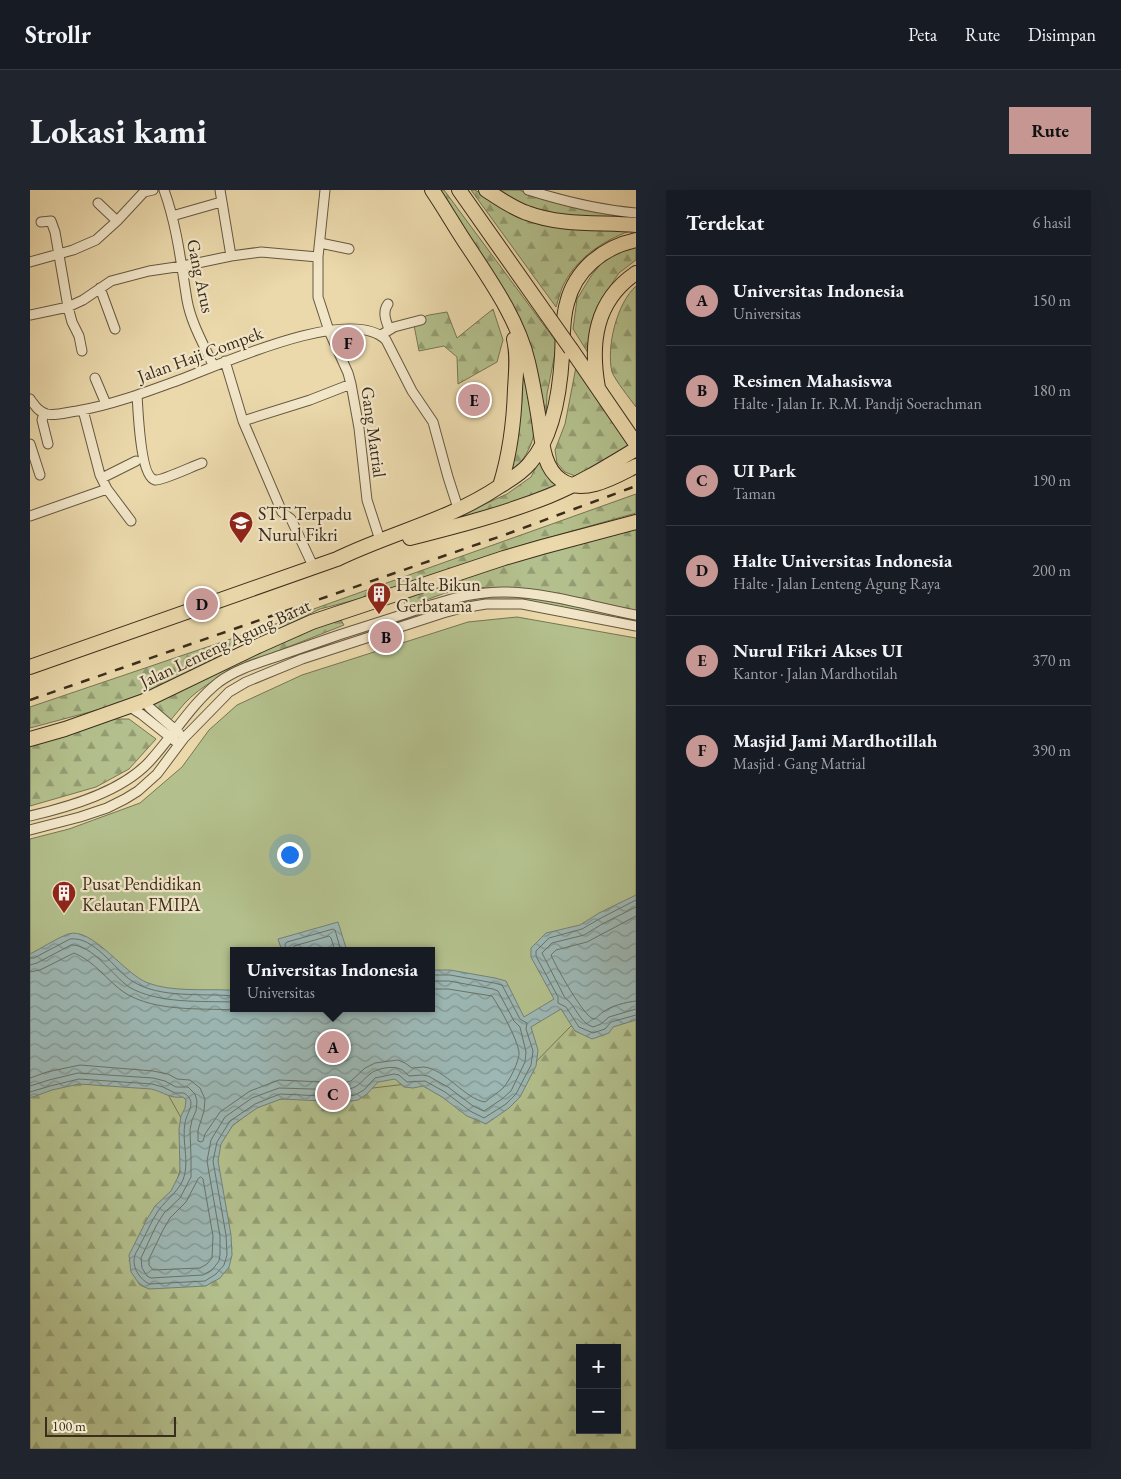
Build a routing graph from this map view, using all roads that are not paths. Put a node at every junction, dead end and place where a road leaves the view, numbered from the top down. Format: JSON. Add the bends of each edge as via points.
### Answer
{"nodes":[{"id":1,"x":153,"y":190,"type":"edge"},
{"id":2,"x":164,"y":190,"type":"edge"},
{"id":3,"x":220,"y":190,"type":"edge"},
{"id":4,"x":326,"y":190,"type":"edge"},
{"id":5,"x":432,"y":190,"type":"edge"},
{"id":6,"x":459,"y":190,"type":"edge"},
{"id":7,"x":486,"y":190,"type":"edge"},
{"id":8,"x":528,"y":190,"type":"edge"},
{"id":9,"x":221,"y":202,"type":"junction"},
{"id":10,"x":98,"y":203,"type":"dead end"},
{"id":11,"x":636,"y":213,"type":"edge"},
{"id":12,"x":172,"y":216,"type":"junction"},
{"id":13,"x":117,"y":221,"type":"junction"},
{"id":14,"x":41,"y":222,"type":"dead end"},
{"id":15,"x":636,"y":225,"type":"edge"},
{"id":16,"x":636,"y":240,"type":"edge"},
{"id":17,"x":320,"y":243,"type":"junction"},
{"id":18,"x":349,"y":249,"type":"dead end"},
{"id":19,"x":60,"y":254,"type":"junction"},
{"id":20,"x":231,"y":256,"type":"junction"},
{"id":21,"x":318,"y":257,"type":"junction"},
{"id":22,"x":30,"y":262,"type":"edge"},
{"id":23,"x":183,"y":266,"type":"junction"},
{"id":24,"x":636,"y":273,"type":"edge"},
{"id":25,"x":487,"y":276,"type":"junction"},
{"id":26,"x":100,"y":288,"type":"junction"},
{"id":27,"x":388,"y":304,"type":"dead end"},
{"id":28,"x":68,"y":307,"type":"junction"},
{"id":29,"x":30,"y":315,"type":"edge"},
{"id":30,"x":421,"y":320,"type":"dead end"},
{"id":31,"x":115,"y":329,"type":"dead end"},
{"id":32,"x":389,"y":329,"type":"junction"},
{"id":33,"x":329,"y":331,"type":"junction"},
{"id":34,"x":381,"y":336,"type":"junction"},
{"id":35,"x":82,"y":351,"type":"dead end"},
{"id":36,"x":224,"y":362,"type":"junction"},
{"id":37,"x":213,"y":365,"type":"junction"},
{"id":38,"x":95,"y":378,"type":"dead end"},
{"id":39,"x":351,"y":384,"type":"junction"},
{"id":40,"x":598,"y":388,"type":"junction"},
{"id":41,"x":137,"y":395,"type":"junction"},
{"id":42,"x":30,"y":400,"type":"edge"},
{"id":43,"x":106,"y":404,"type":"junction"},
{"id":44,"x":33,"y":409,"type":"edge"},
{"id":45,"x":84,"y":410,"type":"junction"},
{"id":46,"x":44,"y":414,"type":"junction"},
{"id":47,"x":243,"y":421,"type":"junction"},
{"id":48,"x":30,"y":444,"type":"edge"},
{"id":49,"x":48,"y":444,"type":"dead end"},
{"id":50,"x":635,"y":444,"type":"edge"},
{"id":51,"x":543,"y":445,"type":"junction"},
{"id":52,"x":136,"y":460,"type":"dead end"},
{"id":53,"x":202,"y":463,"type":"dead end"},
{"id":54,"x":636,"y":466,"type":"edge"},
{"id":55,"x":40,"y":474,"type":"dead end"},
{"id":56,"x":102,"y":478,"type":"junction"},
{"id":57,"x":574,"y":485,"type":"junction"},
{"id":58,"x":500,"y":486,"type":"junction"},
{"id":59,"x":107,"y":489,"type":"junction"},
{"id":60,"x":458,"y":508,"type":"junction"},
{"id":61,"x":30,"y":516,"type":"edge"},
{"id":62,"x":131,"y":521,"type":"dead end"},
{"id":63,"x":636,"y":522,"type":"edge"},
{"id":64,"x":380,"y":540,"type":"junction"},
{"id":65,"x":337,"y":558,"type":"junction"},
{"id":66,"x":313,"y":566,"type":"junction"},
{"id":67,"x":636,"y":615,"type":"edge"},
{"id":68,"x":636,"y":626,"type":"edge"},
{"id":69,"x":30,"y":667,"type":"edge"},
{"id":70,"x":144,"y":701,"type":"junction"},
{"id":71,"x":130,"y":707,"type":"junction"},
{"id":72,"x":173,"y":733,"type":"junction"},
{"id":73,"x":30,"y":739,"type":"edge"},
{"id":74,"x":181,"y":741,"type":"junction"},
{"id":75,"x":101,"y":794,"type":"junction"},
{"id":76,"x":108,"y":808,"type":"junction"},
{"id":77,"x":30,"y":816,"type":"edge"},
{"id":78,"x":30,"y":830,"type":"edge"}],
"edges":[{"from":1,"to":13,"type":"street","via":[[144,192]]},
{"from":2,"to":12,"type":"street","name":"Gang Arus"},
{"from":3,"to":9,"type":"street"},
{"from":4,"to":17,"type":"street","name":"Gang Matrial"},
{"from":5,"to":25,"type":"main road"},
{"from":6,"to":40,"type":"main road","bridge":true},
{"from":7,"to":15,"type":"main road","via":[[525,213],[539,217]]},
{"from":8,"to":11,"type":"street","via":[[618,212]]},
{"from":9,"to":12,"type":"street"},
{"from":9,"to":20,"type":"street"},
{"from":10,"to":13,"type":"street"},
{"from":12,"to":23,"type":"street","name":"Gang Arus"},
{"from":13,"to":19,"type":"street","via":[[96,240]]},
{"from":14,"to":19,"type":"street","via":[[51,221]]},
{"from":16,"to":51,"type":"main road","via":[[612,248],[592,262],[570,292],[556,406]]},
{"from":17,"to":18,"type":"street"},
{"from":17,"to":21,"type":"street","name":"Gang Matrial"},
{"from":19,"to":22,"type":"street"},
{"from":19,"to":28,"type":"street"},
{"from":20,"to":21,"type":"street","via":[[262,252]]},
{"from":20,"to":23,"type":"street"},
{"from":21,"to":33,"type":"street","name":"Gang Matrial","via":[[318,297]]},
{"from":23,"to":26,"type":"street","via":[[123,277]]},
{"from":23,"to":37,"type":"street","name":"Gang Arus","via":[[194,323]]},
{"from":24,"to":40,"type":"main road","via":[[615,291],[598,324],[594,355]]},
{"from":25,"to":51,"type":"main road","via":[[510,316],[525,352]]},
{"from":25,"to":58,"type":"main road","via":[[513,334],[517,359],[514,420]]},
{"from":26,"to":28,"type":"street"},
{"from":26,"to":31,"type":"street"},
{"from":27,"to":32,"type":"street","via":[[384,311]]},
{"from":28,"to":29,"type":"street"},
{"from":28,"to":35,"type":"street"},
{"from":30,"to":32,"type":"street"},
{"from":32,"to":34,"type":"street"},
{"from":33,"to":34,"type":"street","name":"Jalan Haji Compek","via":[[367,330]]},
{"from":33,"to":36,"type":"street","name":"Jalan Haji Compek","via":[[274,344]]},
{"from":33,"to":39,"type":"street","name":"Gang Matrial"},
{"from":34,"to":60,"type":"street","via":[[389,345],[414,396],[433,422]]},
{"from":36,"to":37,"type":"street","name":"Jalan Haji Compek"},
{"from":36,"to":47,"type":"street"},
{"from":37,"to":41,"type":"street","name":"Jalan Haji Compek"},
{"from":38,"to":43,"type":"street"},
{"from":39,"to":47,"type":"street"},
{"from":39,"to":64,"type":"street","name":"Gang Matrial","via":[[367,500]]},
{"from":40,"to":50,"type":"main road"},
{"from":41,"to":43,"type":"street","name":"Jalan Haji Compek"},
{"from":41,"to":53,"type":"street","via":[[140,435],[151,478],[165,478]]},
{"from":42,"to":44,"type":"street"},
{"from":43,"to":45,"type":"street","name":"Jalan Haji Compek"},
{"from":44,"to":46,"type":"street"},
{"from":45,"to":46,"type":"street","name":"Jalan Haji Compek"},
{"from":45,"to":56,"type":"street"},
{"from":46,"to":49,"type":"street","via":[[42,420]]},
{"from":47,"to":66,"type":"street","via":[[282,512],[291,519]]},
{"from":48,"to":55,"type":"street"},
{"from":50,"to":57,"type":"main road"},
{"from":51,"to":57,"type":"main road","via":[[554,474]]},
{"from":51,"to":58,"type":"main road","via":[[528,466]]},
{"from":52,"to":56,"type":"street"},
{"from":54,"to":57,"type":"main road","via":[[602,482]]},
{"from":56,"to":59,"type":"street"},
{"from":57,"to":65,"type":"main road","via":[[487,518]]},
{"from":58,"to":60,"type":"main road"},
{"from":59,"to":61,"type":"street"},
{"from":59,"to":62,"type":"street"},
{"from":60,"to":64,"type":"main road"},
{"from":63,"to":70,"type":"main road","name":"Jalan Lenteng Agung Barat","via":[[514,556],[312,622]]},
{"from":64,"to":65,"type":"main road"},
{"from":65,"to":66,"type":"main road"},
{"from":66,"to":69,"type":"main road"},
{"from":67,"to":72,"type":"street","via":[[505,592],[445,600],[242,668],[206,694]]},
{"from":68,"to":74,"type":"street","via":[[522,604],[462,608],[302,659],[246,682],[229,692]]},
{"from":70,"to":71,"type":"main road","name":"Jalan Lenteng Agung Barat"},
{"from":70,"to":72,"type":"street"},
{"from":71,"to":72,"type":"street"},
{"from":71,"to":73,"type":"main road","name":"Jalan Lenteng Agung Barat"},
{"from":72,"to":74,"type":"street"},
{"from":72,"to":75,"type":"street","via":[[136,774]]},
{"from":74,"to":76,"type":"street","via":[[148,783]]},
{"from":75,"to":76,"type":"street"},
{"from":75,"to":77,"type":"street"},
{"from":76,"to":78,"type":"street"}]}
